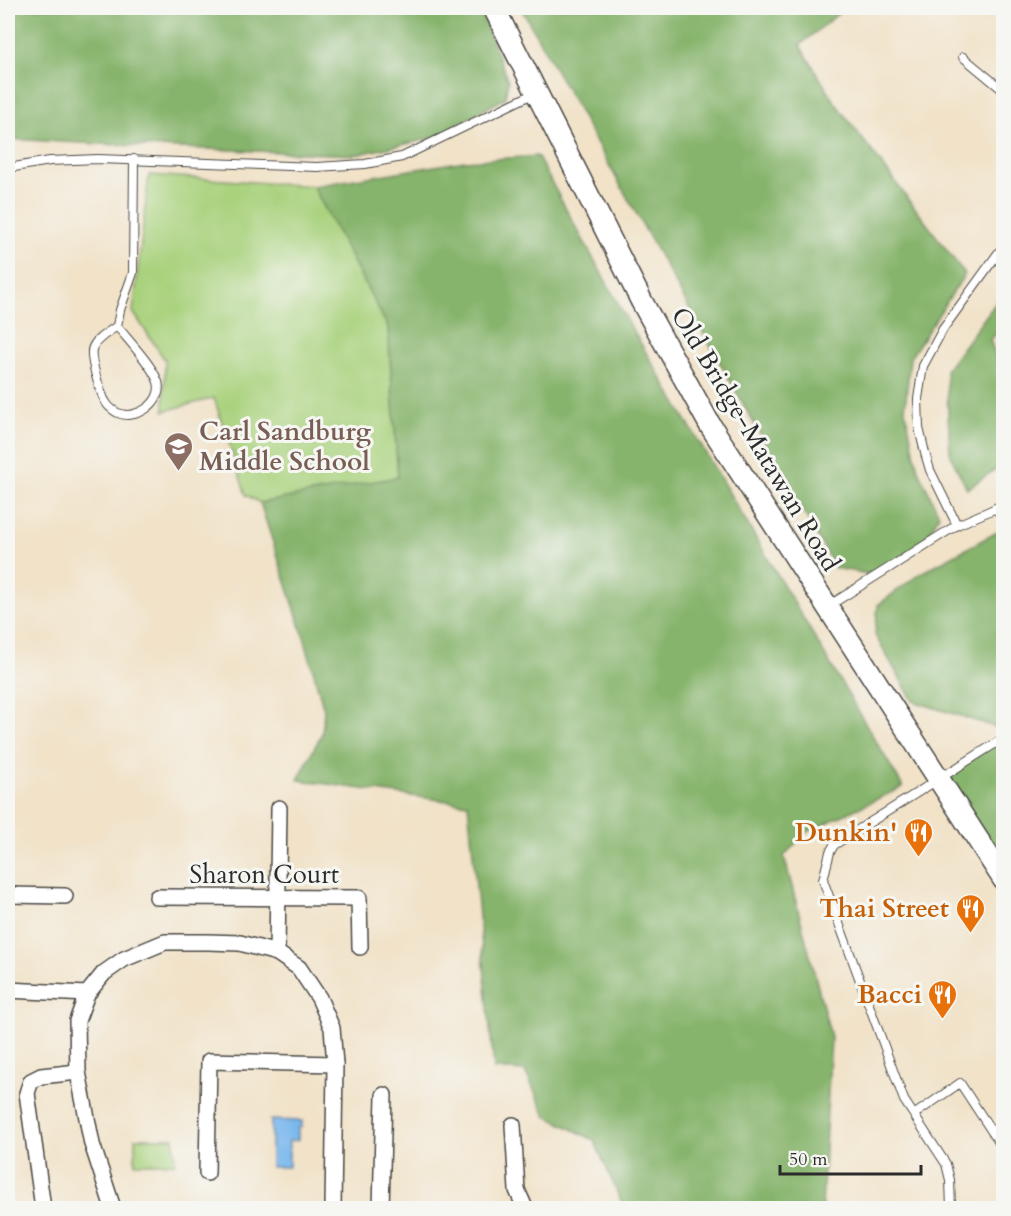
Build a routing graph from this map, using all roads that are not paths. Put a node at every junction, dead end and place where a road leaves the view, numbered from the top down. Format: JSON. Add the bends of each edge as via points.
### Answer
{"nodes":[{"id":1,"x":494,"y":8,"type":"edge"},
{"id":2,"x":963,"y":57,"type":"dead end"},
{"id":3,"x":1004,"y":91,"type":"edge"},
{"id":4,"x":536,"y":92,"type":"junction"},
{"id":5,"x":134,"y":159,"type":"junction"},
{"id":6,"x":8,"y":168,"type":"edge"},
{"id":7,"x":1004,"y":245,"type":"edge"},
{"id":8,"x":117,"y":326,"type":"junction"},
{"id":9,"x":1004,"y":503,"type":"edge"},
{"id":10,"x":994,"y":509,"type":"junction"},
{"id":11,"x":1004,"y":514,"type":"edge"},
{"id":12,"x":957,"y":525,"type":"junction"},
{"id":13,"x":826,"y":607,"type":"junction"},
{"id":14,"x":1004,"y":738,"type":"edge"},
{"id":15,"x":939,"y":780,"type":"junction"},
{"id":16,"x":279,"y":808,"type":"dead end"},
{"id":17,"x":1004,"y":880,"type":"edge"},
{"id":18,"x":8,"y":895,"type":"edge"},
{"id":19,"x":65,"y":896,"type":"dead end"},
{"id":20,"x":157,"y":897,"type":"dead end"},
{"id":21,"x":277,"y":899,"type":"junction"},
{"id":22,"x":360,"y":947,"type":"dead end"},
{"id":23,"x":277,"y":952,"type":"junction"},
{"id":24,"x":8,"y":990,"type":"edge"},
{"id":25,"x":87,"y":994,"type":"junction"},
{"id":26,"x":335,"y":1064,"type":"junction"},
{"id":27,"x":78,"y":1072,"type":"junction"},
{"id":28,"x":384,"y":1095,"type":"dead end"},
{"id":29,"x":915,"y":1114,"type":"junction"},
{"id":30,"x":513,"y":1125,"type":"dead end"},
{"id":31,"x":1004,"y":1150,"type":"edge"},
{"id":32,"x":207,"y":1173,"type":"dead end"},
{"id":33,"x":43,"y":1209,"type":"edge"},
{"id":34,"x":112,"y":1209,"type":"edge"},
{"id":35,"x":333,"y":1209,"type":"edge"},
{"id":36,"x":381,"y":1209,"type":"edge"},
{"id":37,"x":525,"y":1209,"type":"edge"},
{"id":38,"x":951,"y":1209,"type":"edge"}],
"edges":[{"from":1,"to":4,"type":"main road","name":"Old Bridge-Matawan Road"},
{"from":2,"to":3,"type":"lane"},
{"from":4,"to":5,"type":"lane","via":[[402,157],[365,164],[317,167]]},
{"from":4,"to":13,"type":"main road","name":"Old Bridge-Matawan Road","via":[[642,302],[705,416]]},
{"from":5,"to":6,"type":"lane","via":[[50,161]]},
{"from":5,"to":8,"type":"lane","via":[[133,273]]},
{"from":7,"to":12,"type":"lane","via":[[943,329],[923,366],[918,399],[924,453]]},
{"from":8,"to":8,"type":"lane","via":[[91,349],[91,360],[106,404],[118,413],[131,415],[152,402],[158,394],[158,384]]},
{"from":9,"to":10,"type":"lane"},
{"from":10,"to":11,"type":"lane"},
{"from":10,"to":12,"type":"lane"},
{"from":12,"to":13,"type":"lane"},
{"from":13,"to":15,"type":"main road","name":"Old Bridge-Matawan Road"},
{"from":14,"to":15,"type":"lane"},
{"from":15,"to":17,"type":"main road","name":"Old Bridge-Matawan Road"},
{"from":15,"to":29,"type":"lane","via":[[834,845],[823,880],[904,1100]]},
{"from":16,"to":21,"type":"street"},
{"from":18,"to":19,"type":"street"},
{"from":20,"to":21,"type":"street","name":"Sharon Court"},
{"from":21,"to":22,"type":"street","name":"Sharon Court","via":[[359,898]]},
{"from":21,"to":23,"type":"street"},
{"from":23,"to":25,"type":"street","via":[[240,943],[165,942],[124,959],[104,973]]},
{"from":23,"to":26,"type":"street","via":[[299,968],[319,998],[332,1028]]},
{"from":24,"to":25,"type":"street"},
{"from":25,"to":27,"type":"street","via":[[77,1021]]},
{"from":26,"to":32,"type":"street","via":[[209,1061]]},
{"from":26,"to":35,"type":"street"},
{"from":27,"to":33,"type":"street","via":[[31,1080],[27,1093]]},
{"from":27,"to":34,"type":"street","via":[[92,1144]]},
{"from":28,"to":36,"type":"street"},
{"from":29,"to":31,"type":"lane","via":[[960,1083]]},
{"from":29,"to":38,"type":"lane","via":[[946,1164]]},
{"from":30,"to":37,"type":"street","via":[[517,1190]]}]}
